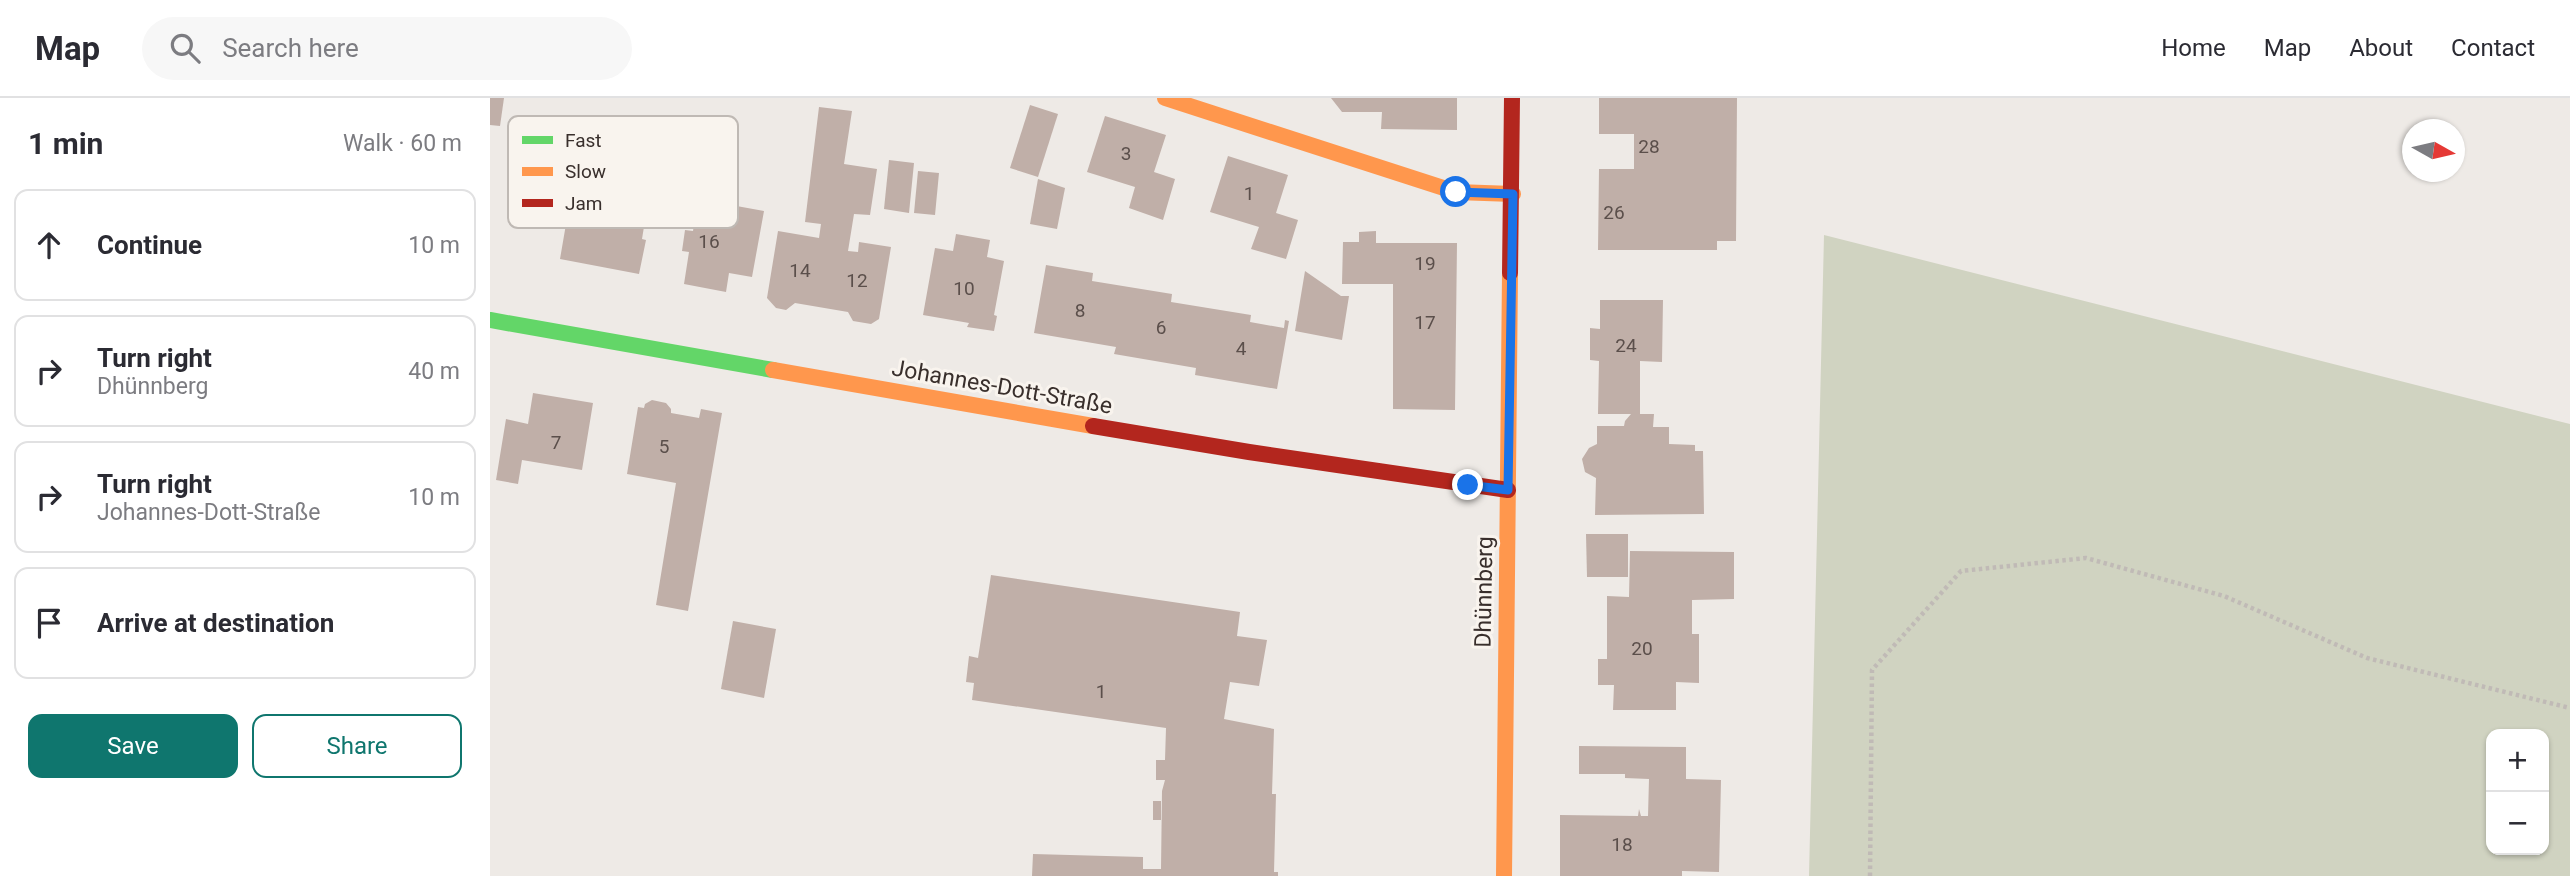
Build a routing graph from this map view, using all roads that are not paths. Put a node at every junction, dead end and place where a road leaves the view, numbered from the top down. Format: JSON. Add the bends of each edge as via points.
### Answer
{"nodes":[{"id":1,"x":1165,"y":98,"type":"edge"},
{"id":2,"x":1512,"y":98,"type":"edge"},
{"id":3,"x":1513,"y":194,"type":"junction"},
{"id":4,"x":490,"y":320,"type":"edge"},
{"id":5,"x":1508,"y":490,"type":"junction"},
{"id":6,"x":1504,"y":876,"type":"edge"}],
"edges":[{"from":1,"to":3,"type":"street","via":[[1456,192]]},
{"from":2,"to":3,"type":"street","name":"Dhünnberg"},
{"from":3,"to":5,"type":"street","name":"Dhünnberg"},
{"from":4,"to":5,"type":"street","name":"Johannes-Dott-Straße","via":[[998,411]]},
{"from":5,"to":6,"type":"street","name":"Dhünnberg"}]}
